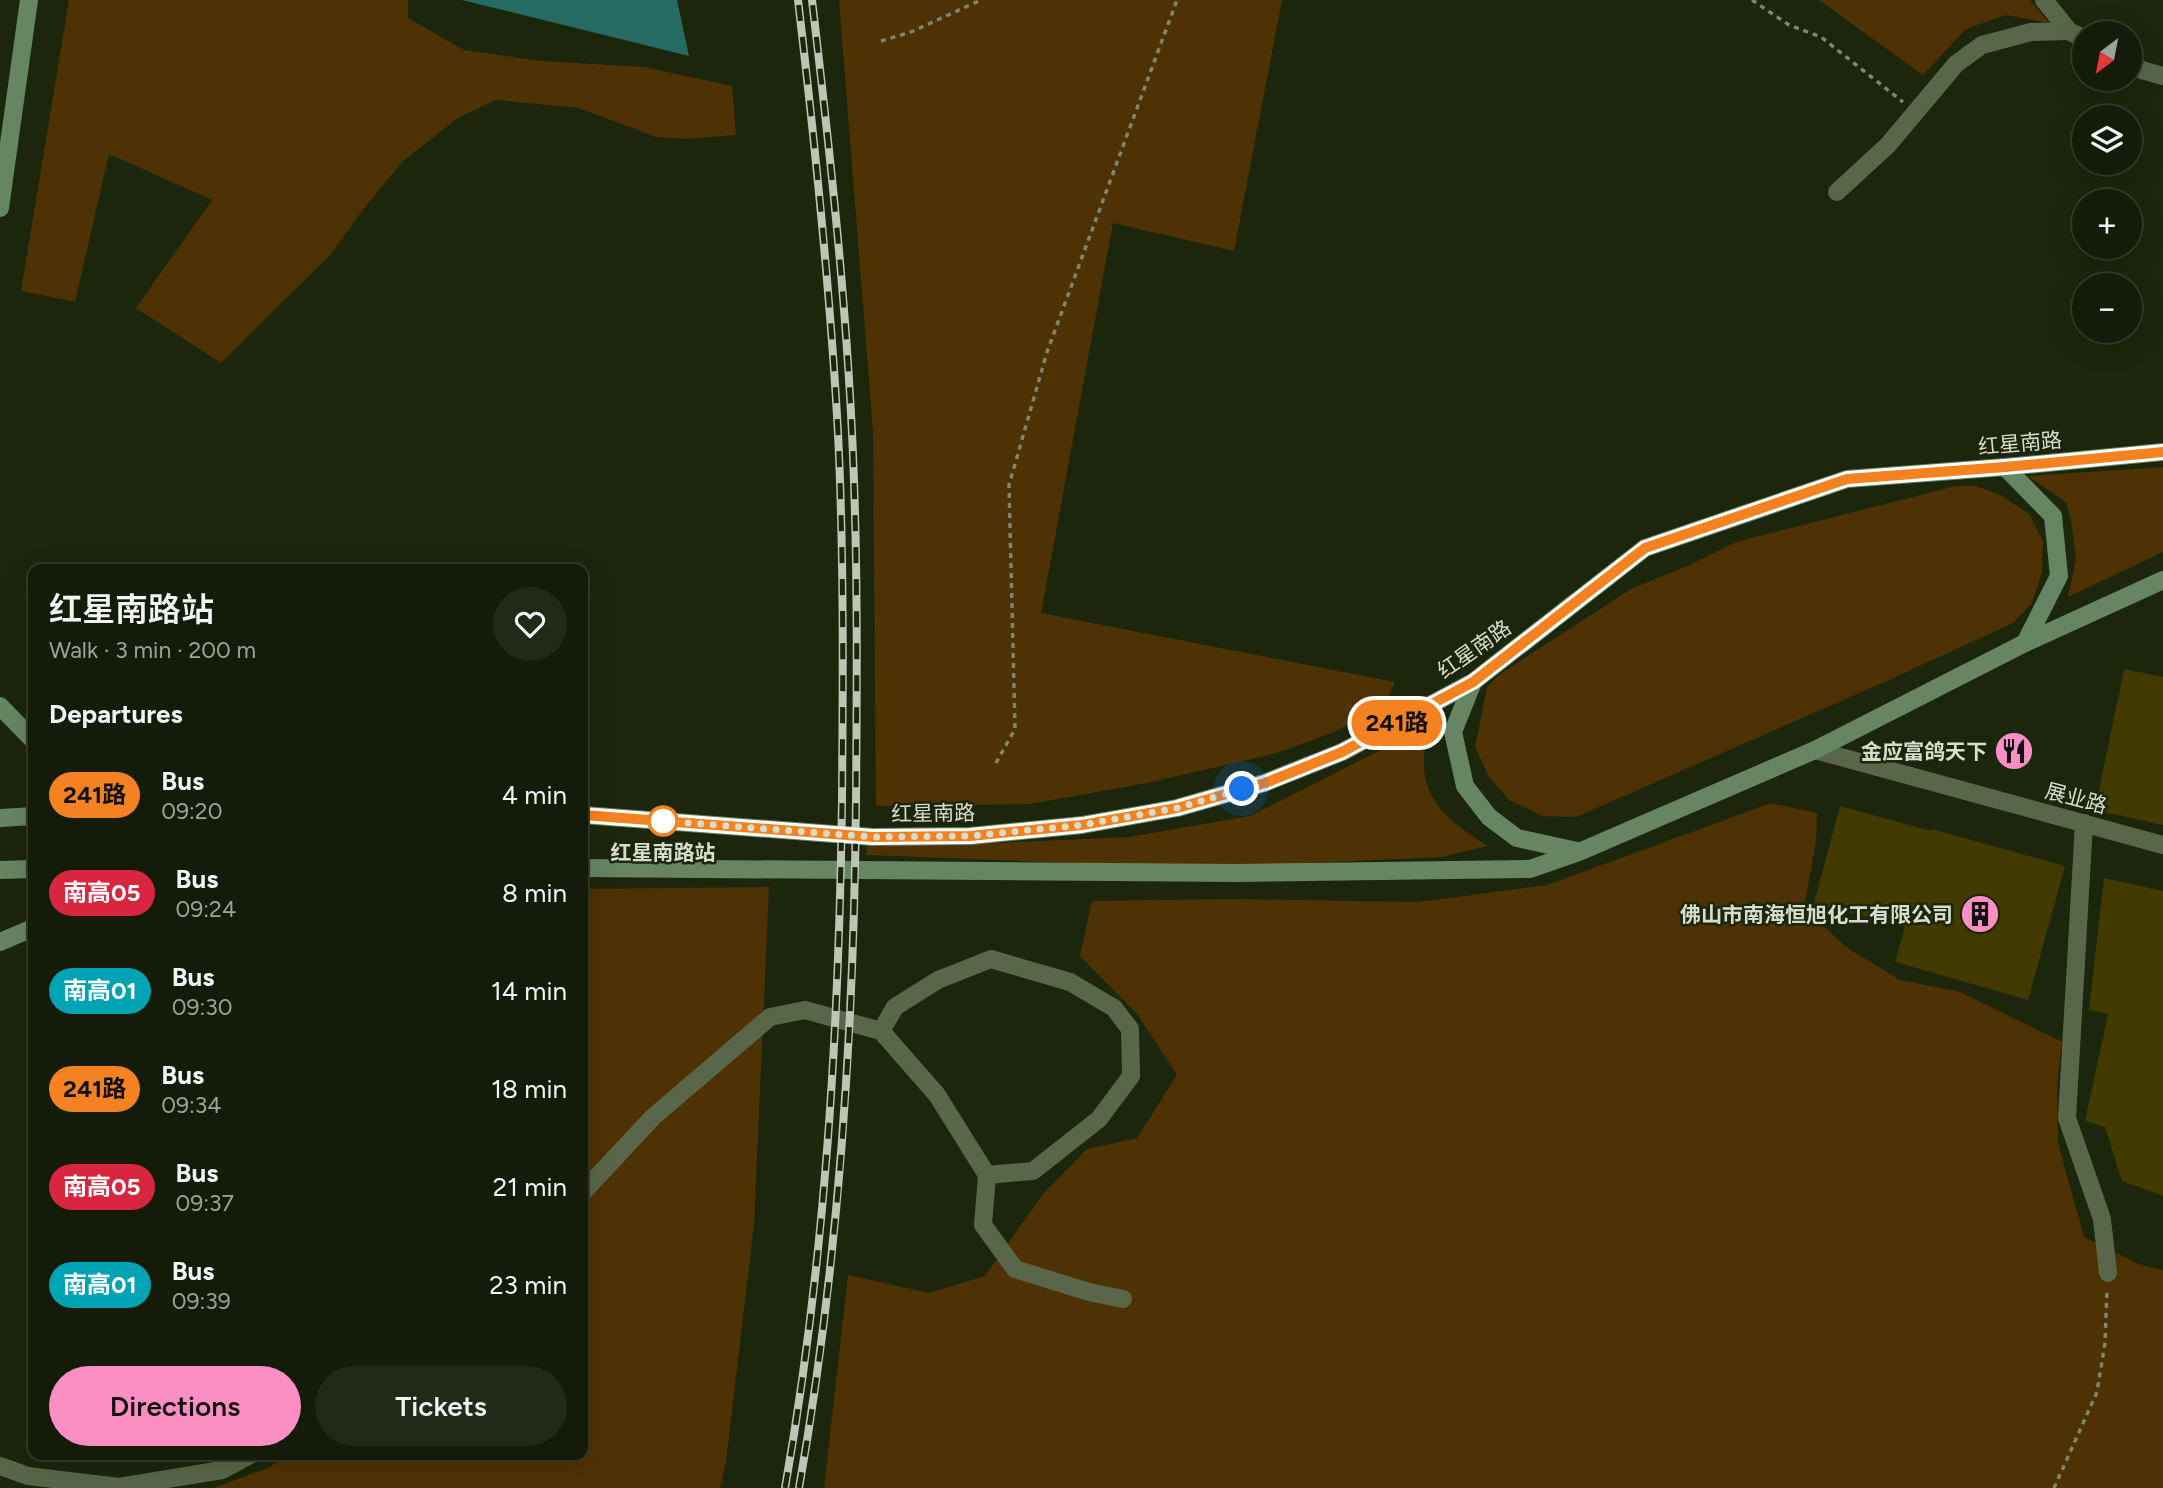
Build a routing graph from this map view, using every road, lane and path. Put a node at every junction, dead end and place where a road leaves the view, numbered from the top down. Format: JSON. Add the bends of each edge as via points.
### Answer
{"nodes":[{"id":1,"x":29,"y":0,"type":"edge"},
{"id":2,"x":981,"y":0,"type":"edge"},
{"id":3,"x":1177,"y":0,"type":"edge"},
{"id":4,"x":1752,"y":0,"type":"edge"},
{"id":5,"x":2044,"y":0,"type":"edge"},
{"id":6,"x":2072,"y":31,"type":"edge"},
{"id":7,"x":2072,"y":35,"type":"edge"},
{"id":8,"x":881,"y":41,"type":"dead end"},
{"id":9,"x":2142,"y":70,"type":"edge"},
{"id":10,"x":2163,"y":76,"type":"edge"},
{"id":11,"x":1916,"y":112,"type":"junction"},
{"id":12,"x":1837,"y":192,"type":"dead end"},
{"id":13,"x":0,"y":208,"type":"edge"},
{"id":14,"x":2163,"y":452,"type":"edge"},
{"id":15,"x":2005,"y":467,"type":"junction"},
{"id":16,"x":2163,"y":580,"type":"edge"},
{"id":17,"x":2025,"y":643,"type":"junction"},
{"id":18,"x":1473,"y":682,"type":"junction"},
{"id":19,"x":0,"y":706,"type":"edge"},
{"id":20,"x":28,"y":735,"type":"edge"},
{"id":21,"x":1815,"y":750,"type":"junction"},
{"id":22,"x":996,"y":763,"type":"dead end"},
{"id":23,"x":588,"y":815,"type":"edge"},
{"id":24,"x":28,"y":817,"type":"edge"},
{"id":25,"x":0,"y":818,"type":"edge"},
{"id":26,"x":2084,"y":824,"type":"junction"},
{"id":27,"x":2163,"y":845,"type":"edge"},
{"id":28,"x":1579,"y":852,"type":"junction"},
{"id":29,"x":588,"y":868,"type":"edge"},
{"id":30,"x":28,"y":869,"type":"edge"},
{"id":31,"x":0,"y":870,"type":"edge"},
{"id":32,"x":28,"y":930,"type":"edge"},
{"id":33,"x":0,"y":942,"type":"edge"},
{"id":34,"x":881,"y":1031,"type":"junction"},
{"id":35,"x":987,"y":1175,"type":"junction"},
{"id":36,"x":588,"y":1187,"type":"edge"},
{"id":37,"x":2108,"y":1273,"type":"joint"},
{"id":38,"x":1124,"y":1299,"type":"dead end"},
{"id":39,"x":241,"y":1460,"type":"edge"},
{"id":40,"x":0,"y":1466,"type":"edge"},
{"id":41,"x":149,"y":1485,"type":"edge"},
{"id":42,"x":2054,"y":1488,"type":"edge"}],
"edges":[{"from":1,"to":13,"type":"main road"},
{"from":2,"to":8,"type":"path"},
{"from":3,"to":22,"type":"path","via":[[1046,352],[1009,485],[1015,729]]},
{"from":4,"to":11,"type":"path","via":[[1789,25],[1821,37]]},
{"from":5,"to":6,"type":"street"},
{"from":7,"to":11,"type":"street","via":[[2031,32],[1982,45],[1956,64]]},
{"from":9,"to":10,"type":"street"},
{"from":11,"to":12,"type":"street"},
{"from":14,"to":15,"type":"main road","name":"红星南路"},
{"from":15,"to":17,"type":"main road","via":[[2053,516],[2059,576]]},
{"from":15,"to":18,"type":"main road","name":"红星南路","via":[[1847,479],[1645,548]]},
{"from":16,"to":17,"type":"main road"},
{"from":17,"to":21,"type":"main road"},
{"from":18,"to":23,"type":"main road","name":"红星南路","via":[[1342,752],[1265,783],[1177,808],[1082,825],[970,836],[873,837]]},
{"from":18,"to":28,"type":"main road","via":[[1453,732],[1465,786],[1489,817],[1517,838]]},
{"from":19,"to":20,"type":"main road"},
{"from":21,"to":26,"type":"street","name":"展业路"},
{"from":21,"to":28,"type":"main road"},
{"from":24,"to":25,"type":"main road"},
{"from":26,"to":27,"type":"street","name":"展业路"},
{"from":26,"to":37,"type":"street","via":[[2067,1118],[2102,1219]]},
{"from":28,"to":29,"type":"main road","via":[[1530,869],[1236,873]]},
{"from":30,"to":31,"type":"main road"},
{"from":32,"to":33,"type":"main road"},
{"from":34,"to":35,"type":"street","via":[[937,1095]]},
{"from":34,"to":35,"type":"street","via":[[895,1007],[938,980],[991,960],[1070,982],[1114,1008],[1130,1029],[1131,1076],[1098,1119],[1033,1171]]},
{"from":34,"to":36,"type":"street","via":[[805,1010],[770,1017],[653,1117]]},
{"from":35,"to":38,"type":"street","via":[[983,1225],[1015,1269]]},
{"from":37,"to":42,"type":"path","via":[[2097,1392]]},
{"from":39,"to":41,"type":"street","via":[[222,1470]]},
{"from":40,"to":41,"type":"street","via":[[28,1476],[119,1487]]}]}
